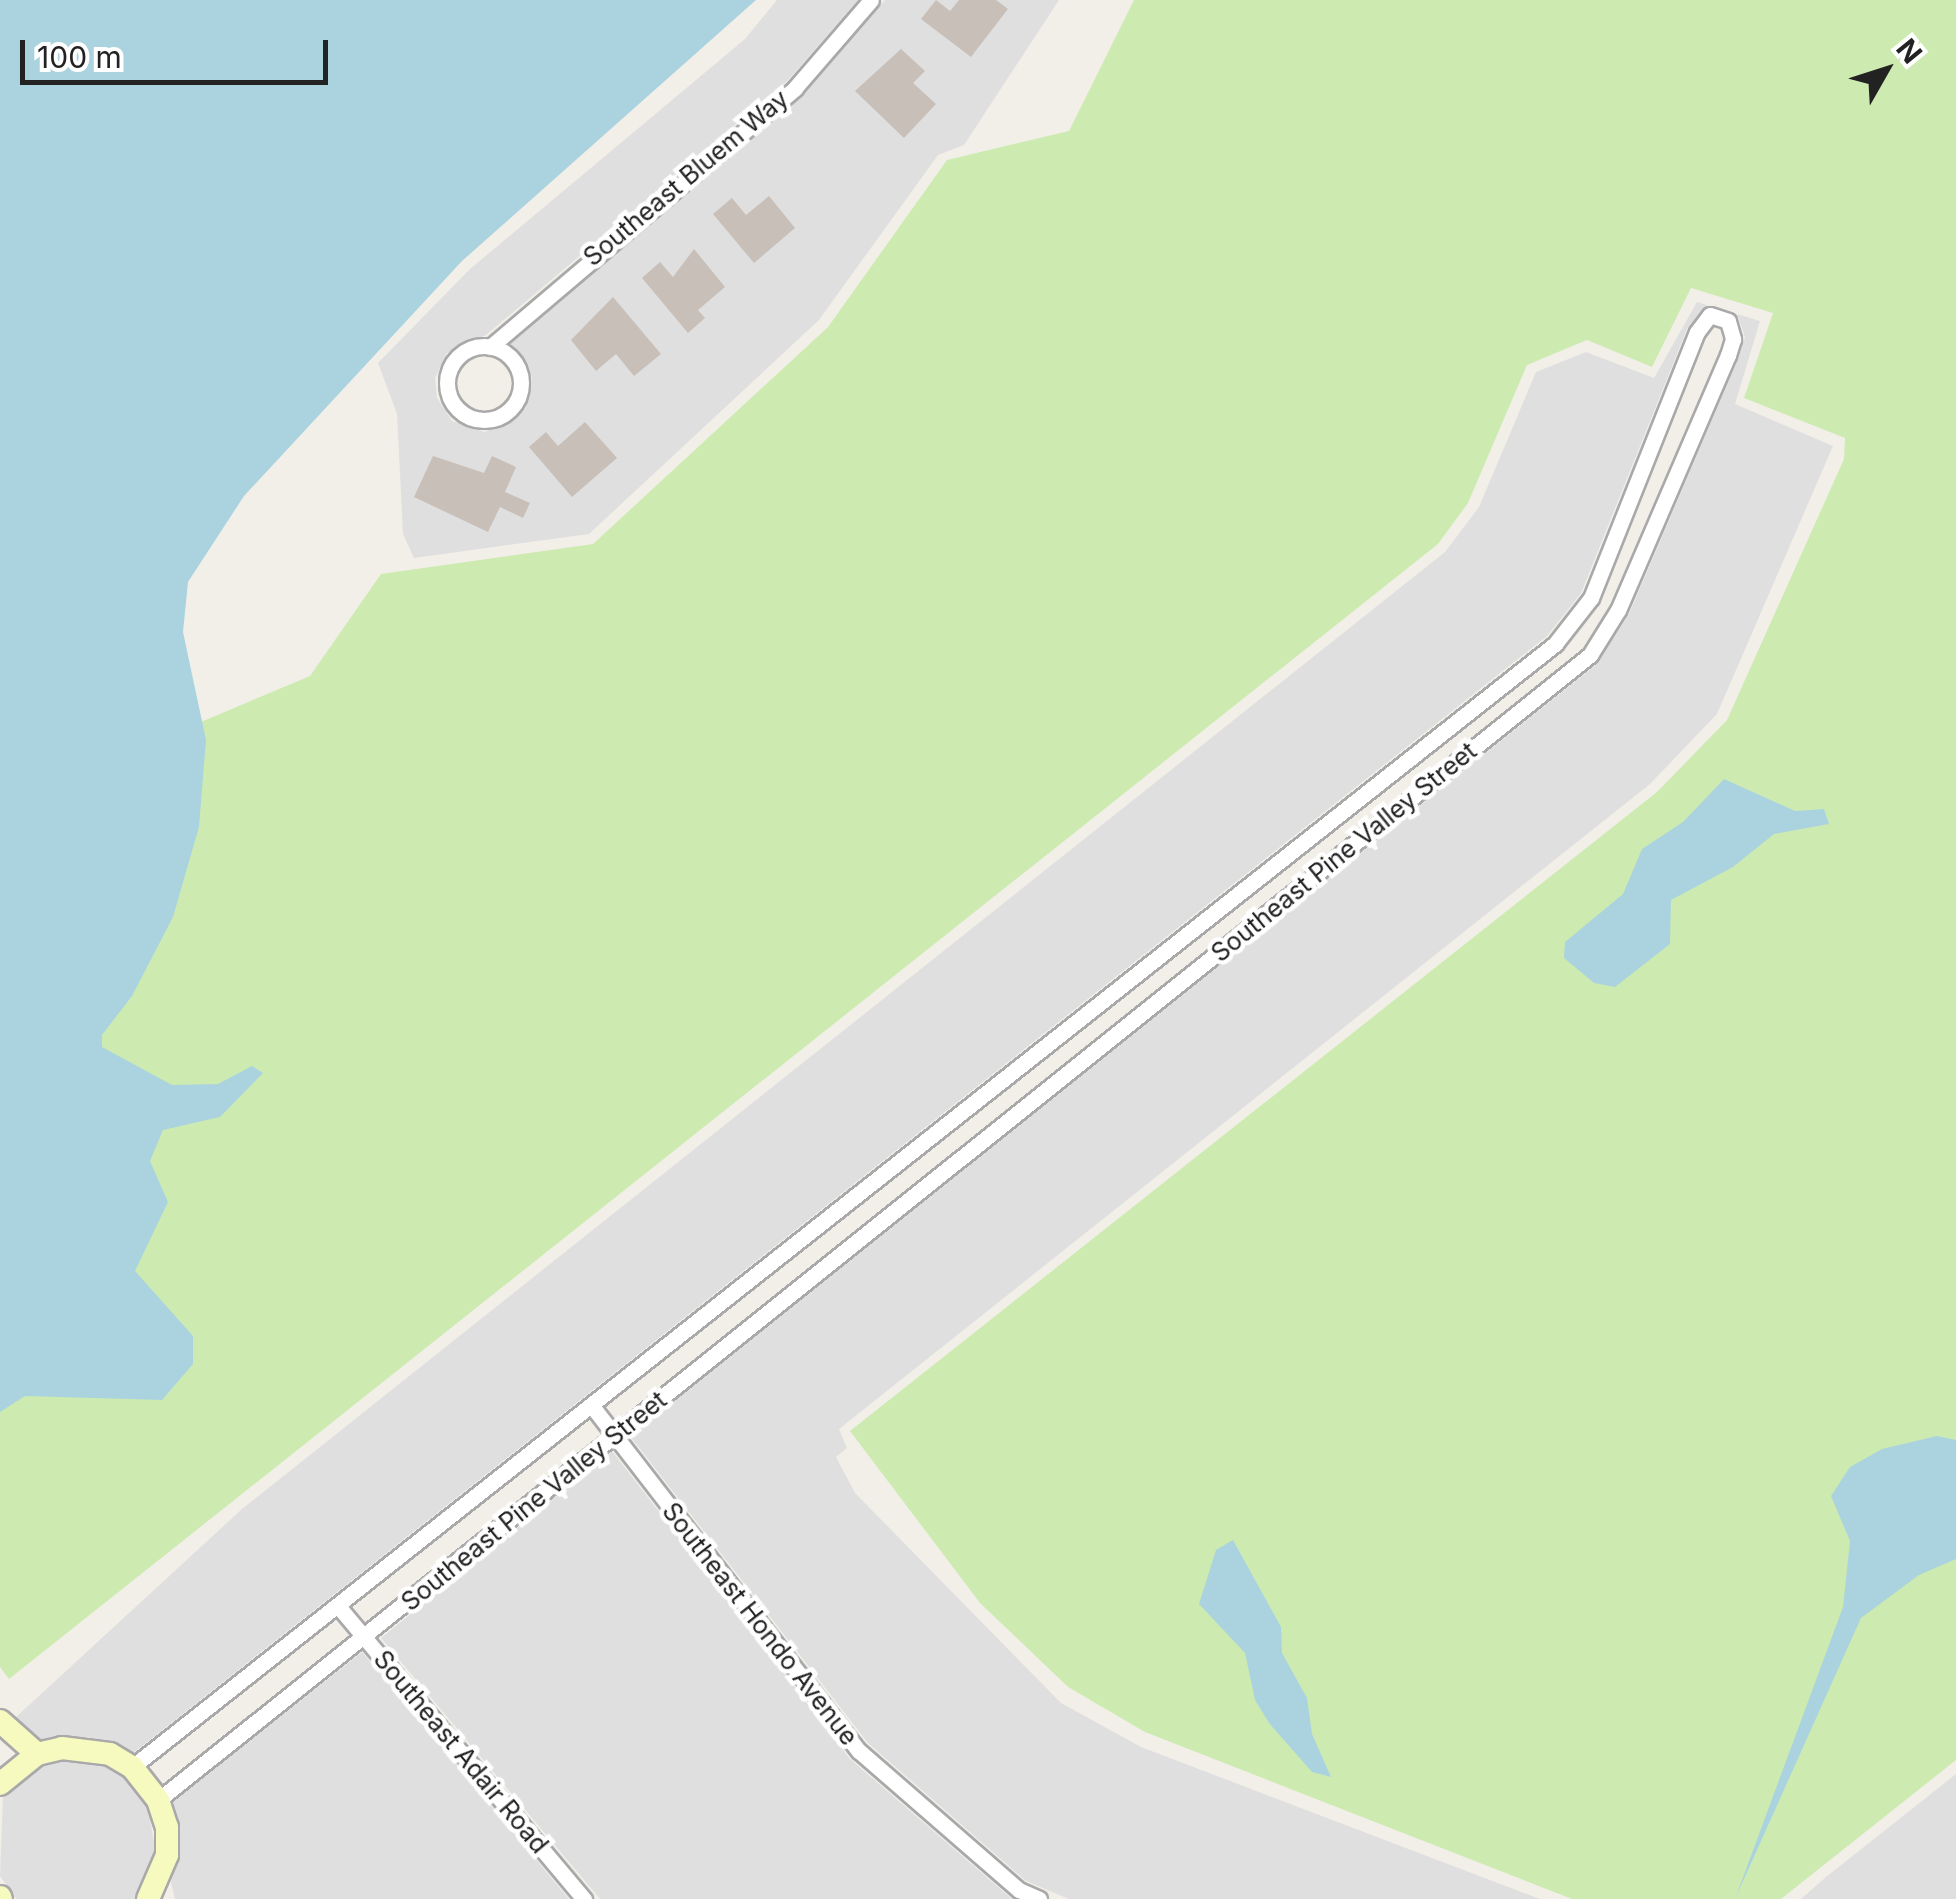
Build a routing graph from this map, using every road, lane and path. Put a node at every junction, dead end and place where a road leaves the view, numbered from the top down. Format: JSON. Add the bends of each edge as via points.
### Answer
{"nodes":[{"id":1,"x":871,"y":0,"type":"edge"},
{"id":2,"x":490,"y":346,"type":"junction"},
{"id":3,"x":1468,"y":713,"type":"junction"},
{"id":4,"x":1494,"y":733,"type":"junction"},
{"id":5,"x":1174,"y":946,"type":"junction"},
{"id":6,"x":1195,"y":972,"type":"junction"},
{"id":7,"x":886,"y":1174,"type":"junction"},
{"id":8,"x":908,"y":1201,"type":"junction"},
{"id":9,"x":592,"y":1406,"type":"junction"},
{"id":10,"x":614,"y":1435,"type":"junction"},
{"id":11,"x":338,"y":1606,"type":"junction"},
{"id":12,"x":364,"y":1637,"type":"junction"},
{"id":13,"x":0,"y":1721,"type":"edge"},
{"id":14,"x":37,"y":1754,"type":"junction"},
{"id":15,"x":132,"y":1767,"type":"junction"},
{"id":16,"x":0,"y":1784,"type":"edge"},
{"id":17,"x":158,"y":1800,"type":"junction"},
{"id":18,"x":156,"y":1894,"type":"edge"},
{"id":19,"x":584,"y":1899,"type":"edge"},
{"id":20,"x":1040,"y":1899,"type":"edge"}],
"edges":[{"from":1,"to":2,"type":"street","name":"Southeast Bluem Way","via":[[795,88]]},
{"from":2,"to":2,"type":"street","name":"Southeast Bluem Way","via":[[511,358],[521,381],[507,413],[484,421],[460,413],[446,380],[466,350]]},
{"from":3,"to":4,"type":"street","name":"Southeast Pine Valley Street"},
{"from":3,"to":4,"type":"street","name":"Southeast Pine Valley Street","via":[[1555,644],[1591,598],[1697,332],[1704,319],[1719,315],[1733,328],[1728,355],[1605,635],[1576,668]]},
{"from":3,"to":5,"type":"street","name":"Southeast Pine Valley Street"},
{"from":4,"to":6,"type":"street","name":"Southeast Pine Valley Street"},
{"from":5,"to":6,"type":"street","name":"Southeast Pine Valley Street"},
{"from":5,"to":7,"type":"street","name":"Southeast Pine Valley Street"},
{"from":6,"to":8,"type":"street","name":"Southeast Pine Valley Street"},
{"from":7,"to":8,"type":"street"},
{"from":7,"to":9,"type":"street","name":"Southeast Pine Valley Street"},
{"from":8,"to":10,"type":"street","name":"Southeast Pine Valley Street"},
{"from":9,"to":10,"type":"street","name":"Southeast Hondo Avenue"},
{"from":9,"to":11,"type":"street","name":"Southeast Pine Valley Street"},
{"from":10,"to":12,"type":"street","name":"Southeast Pine Valley Street"},
{"from":10,"to":20,"type":"street","name":"Southeast Hondo Avenue","via":[[859,1752],[1019,1890]]},
{"from":11,"to":12,"type":"street","name":"Southeast Adair Road"},
{"from":11,"to":15,"type":"street","name":"Southeast Pine Valley Street"},
{"from":12,"to":17,"type":"street","name":"Southeast Pine Valley Street"},
{"from":12,"to":19,"type":"street","name":"Southeast Adair Road"},
{"from":13,"to":14,"type":"street"},
{"from":14,"to":15,"type":"street","via":[[86,1748]]},
{"from":14,"to":16,"type":"street"},
{"from":15,"to":17,"type":"street"},
{"from":17,"to":18,"type":"street","via":[[167,1827]]}]}
